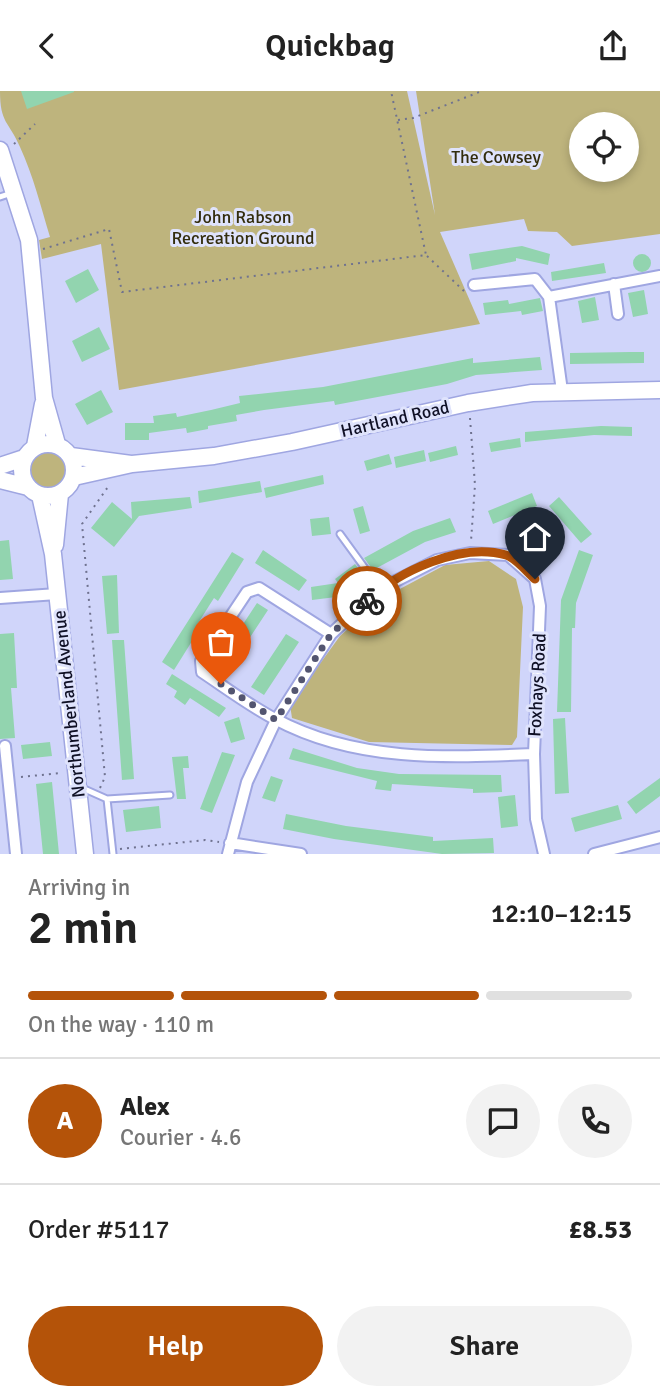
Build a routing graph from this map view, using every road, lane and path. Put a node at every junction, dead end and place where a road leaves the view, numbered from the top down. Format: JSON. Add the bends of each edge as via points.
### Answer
{"nodes":[{"id":1,"x":391,"y":91,"type":"edge"},
{"id":2,"x":482,"y":91,"type":"edge"},
{"id":3,"x":398,"y":120,"type":"junction"},
{"id":4,"x":35,"y":124,"type":"dead end"},
{"id":5,"x":6,"y":153,"type":"edge"},
{"id":6,"x":8,"y":195,"type":"edge"},
{"id":7,"x":39,"y":250,"type":"dead end"},
{"id":8,"x":426,"y":255,"type":"junction"},
{"id":9,"x":660,"y":276,"type":"edge"},
{"id":10,"x":614,"y":284,"type":"junction"},
{"id":11,"x":470,"y":289,"type":"joint"},
{"id":12,"x":549,"y":297,"type":"junction"},
{"id":13,"x":618,"y":314,"type":"dead end"},
{"id":14,"x":660,"y":390,"type":"edge"},
{"id":15,"x":562,"y":391,"type":"junction"},
{"id":16,"x":44,"y":398,"type":"junction"},
{"id":17,"x":468,"y":403,"type":"junction"},
{"id":18,"x":57,"y":444,"type":"junction"},
{"id":19,"x":30,"y":452,"type":"junction"},
{"id":20,"x":71,"y":456,"type":"junction"},
{"id":21,"x":132,"y":464,"type":"junction"},
{"id":22,"x":0,"y":466,"type":"edge"},
{"id":23,"x":74,"y":477,"type":"junction"},
{"id":24,"x":0,"y":480,"type":"edge"},
{"id":25,"x":110,"y":484,"type":"dead end"},
{"id":26,"x":34,"y":491,"type":"junction"},
{"id":27,"x":60,"y":494,"type":"junction"},
{"id":28,"x":340,"y":534,"type":"dead end"},
{"id":29,"x":470,"y":553,"type":"junction"},
{"id":30,"x":53,"y":554,"type":"junction"},
{"id":31,"x":380,"y":589,"type":"junction"},
{"id":32,"x":57,"y":594,"type":"junction"},
{"id":33,"x":0,"y":598,"type":"edge"},
{"id":34,"x":331,"y":634,"type":"junction"},
{"id":35,"x":276,"y":720,"type":"junction"},
{"id":36,"x":2,"y":747,"type":"edge"},
{"id":37,"x":534,"y":754,"type":"junction"},
{"id":38,"x":9,"y":779,"type":"junction"},
{"id":39,"x":77,"y":779,"type":"junction"},
{"id":40,"x":96,"y":795,"type":"junction"},
{"id":41,"x":170,"y":795,"type":"dead end"},
{"id":42,"x":107,"y":799,"type":"junction"},
{"id":43,"x":660,"y":837,"type":"edge"},
{"id":44,"x":229,"y":849,"type":"edge"},
{"id":45,"x":113,"y":852,"type":"edge"},
{"id":46,"x":16,"y":854,"type":"edge"},
{"id":47,"x":85,"y":854,"type":"edge"},
{"id":48,"x":301,"y":854,"type":"edge"},
{"id":49,"x":544,"y":854,"type":"edge"},
{"id":50,"x":594,"y":854,"type":"edge"}],
"edges":[{"from":1,"to":3,"type":"path"},
{"from":2,"to":3,"type":"path"},
{"from":3,"to":8,"type":"path"},
{"from":4,"to":5,"type":"path"},
{"from":5,"to":6,"type":"street"},
{"from":6,"to":16,"type":"street","via":[[29,240]]},
{"from":7,"to":8,"type":"path","via":[[109,229],[122,292]]},
{"from":8,"to":11,"type":"path"},
{"from":9,"to":10,"type":"street"},
{"from":10,"to":12,"type":"street"},
{"from":10,"to":13,"type":"street"},
{"from":11,"to":12,"type":"street","via":[[535,279]]},
{"from":12,"to":15,"type":"street"},
{"from":14,"to":15,"type":"street","name":"Hartland Road"},
{"from":15,"to":17,"type":"street","name":"Hartland Road"},
{"from":16,"to":18,"type":"street"},
{"from":16,"to":19,"type":"street"},
{"from":17,"to":21,"type":"street","name":"Hartland Road","via":[[279,445]]},
{"from":17,"to":29,"type":"path","via":[[475,485]]},
{"from":18,"to":19,"type":"street"},
{"from":18,"to":20,"type":"street"},
{"from":19,"to":22,"type":"street"},
{"from":19,"to":26,"type":"street","via":[[21,477]]},
{"from":20,"to":21,"type":"street","name":"Hartland Road"},
{"from":20,"to":23,"type":"street"},
{"from":21,"to":23,"type":"street","name":"Hartland Road"},
{"from":23,"to":27,"type":"street"},
{"from":24,"to":26,"type":"street"},
{"from":25,"to":40,"type":"path","via":[[82,524],[105,777]]},
{"from":26,"to":27,"type":"street"},
{"from":26,"to":30,"type":"street","name":"Northumberland Avenue"},
{"from":27,"to":30,"type":"street","name":"Northumberland Avenue"},
{"from":28,"to":31,"type":"lane"},
{"from":29,"to":31,"type":"street","name":"Foxhays Road","via":[[437,560]]},
{"from":29,"to":37,"type":"street","name":"Foxhays Road","via":[[508,555],[535,579],[540,606]]},
{"from":30,"to":32,"type":"street","name":"Northumberland Avenue"},
{"from":31,"to":34,"type":"street","name":"Foxhays Road"},
{"from":32,"to":33,"type":"street"},
{"from":32,"to":39,"type":"street","name":"Northumberland Avenue"},
{"from":34,"to":35,"type":"street","name":"Foxhays Road"},
{"from":34,"to":35,"type":"street","via":[[259,588],[247,592],[201,661],[202,672]]},
{"from":35,"to":37,"type":"street","via":[[342,744],[392,755],[441,759]]},
{"from":35,"to":44,"type":"street","name":"Foxhays Road","via":[[247,782]]},
{"from":36,"to":38,"type":"street"},
{"from":37,"to":49,"type":"street","name":"Foxhays Road","via":[[536,819]]},
{"from":38,"to":39,"type":"path"},
{"from":38,"to":46,"type":"street"},
{"from":39,"to":40,"type":"lane"},
{"from":39,"to":47,"type":"street","name":"Northumberland Avenue"},
{"from":40,"to":42,"type":"lane"},
{"from":41,"to":42,"type":"lane"},
{"from":42,"to":45,"type":"lane"},
{"from":43,"to":50,"type":"street"},
{"from":44,"to":45,"type":"path","via":[[205,840]]},
{"from":44,"to":48,"type":"street"}]}
